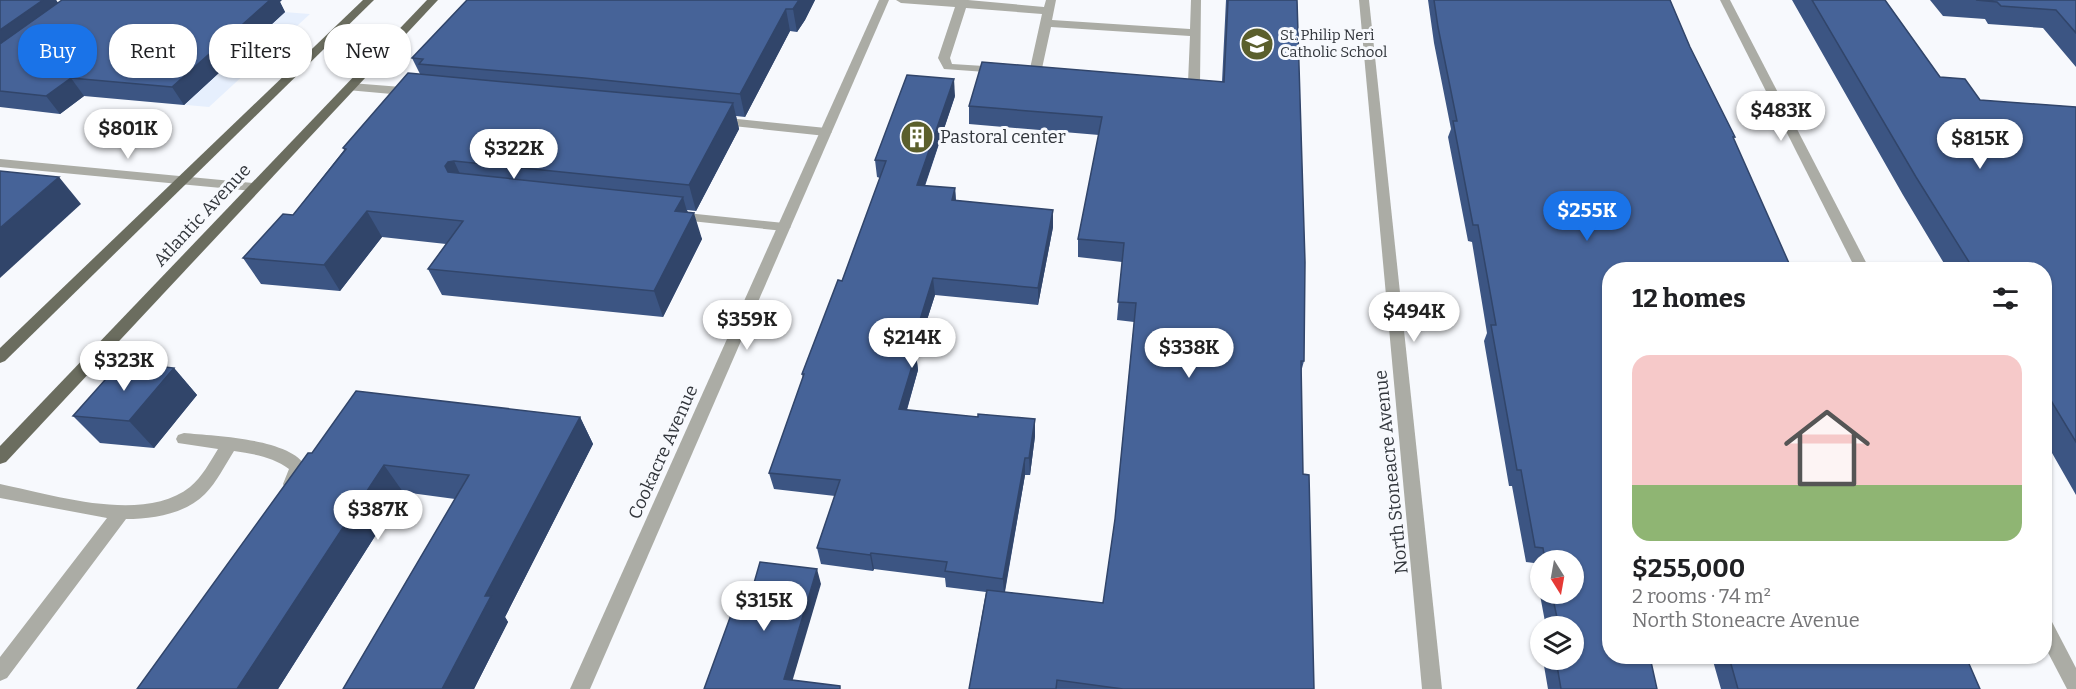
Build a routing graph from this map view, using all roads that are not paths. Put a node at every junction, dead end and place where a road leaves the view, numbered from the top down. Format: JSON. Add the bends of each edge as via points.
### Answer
{"nodes":[{"id":1,"x":369,"y":0,"type":"edge"},
{"id":2,"x":433,"y":0,"type":"edge"},
{"id":3,"x":884,"y":0,"type":"edge"},
{"id":4,"x":901,"y":0,"type":"edge"},
{"id":5,"x":1196,"y":0,"type":"edge"},
{"id":6,"x":1364,"y":0,"type":"edge"},
{"id":7,"x":1725,"y":0,"type":"edge"},
{"id":8,"x":962,"y":2,"type":"edge"},
{"id":9,"x":1048,"y":11,"type":"edge"},
{"id":10,"x":1194,"y":33,"type":"junction"},
{"id":11,"x":1164,"y":85,"type":"edge"},
{"id":12,"x":351,"y":87,"type":"junction"},
{"id":13,"x":429,"y":93,"type":"edge"},
{"id":14,"x":706,"y":119,"type":"edge"},
{"id":15,"x":826,"y":132,"type":"junction"},
{"id":16,"x":0,"y":163,"type":"edge"},
{"id":17,"x":182,"y":181,"type":"junction"},
{"id":18,"x":253,"y":187,"type":"junction"},
{"id":19,"x":668,"y":215,"type":"edge"},
{"id":20,"x":784,"y":226,"type":"junction"},
{"id":21,"x":1859,"y":262,"type":"edge"},
{"id":22,"x":0,"y":357,"type":"edge"},
{"id":23,"x":184,"y":439,"type":"dead end"},
{"id":24,"x":229,"y":446,"type":"junction"},
{"id":25,"x":0,"y":457,"type":"edge"},
{"id":26,"x":0,"y":491,"type":"edge"},
{"id":27,"x":283,"y":498,"type":"edge"},
{"id":28,"x":121,"y":513,"type":"junction"},
{"id":29,"x":2052,"y":641,"type":"edge"},
{"id":30,"x":0,"y":672,"type":"edge"},
{"id":31,"x":2076,"y":687,"type":"edge"},
{"id":32,"x":580,"y":689,"type":"edge"},
{"id":33,"x":1432,"y":689,"type":"edge"}],
"edges":[{"from":1,"to":17,"type":"main road","name":"Atlantic Avenue"},
{"from":2,"to":12,"type":"main road","name":"Atlantic Avenue"},
{"from":3,"to":15,"type":"street","name":"Cookacre Avenue"},
{"from":4,"to":8,"type":"street"},
{"from":5,"to":10,"type":"street"},
{"from":6,"to":33,"type":"street","name":"North Stoneacre Avenue"},
{"from":7,"to":21,"type":"street"},
{"from":8,"to":9,"type":"street"},
{"from":8,"to":9,"type":"street","via":[[944,58],[948,67],[1029,72]]},
{"from":9,"to":10,"type":"street"},
{"from":10,"to":11,"type":"street","via":[[1194,83],[1190,87]]},
{"from":12,"to":13,"type":"street"},
{"from":12,"to":18,"type":"main road","name":"Atlantic Avenue"},
{"from":14,"to":15,"type":"street"},
{"from":15,"to":20,"type":"street","name":"Cookacre Avenue"},
{"from":16,"to":17,"type":"street"},
{"from":17,"to":18,"type":"street"},
{"from":17,"to":22,"type":"main road","name":"Atlantic Avenue"},
{"from":18,"to":25,"type":"main road","name":"Atlantic Avenue"},
{"from":19,"to":20,"type":"street"},
{"from":20,"to":32,"type":"street","name":"Cookacre Avenue"},
{"from":23,"to":24,"type":"street"},
{"from":24,"to":27,"type":"street","via":[[290,459],[298,467]]},
{"from":24,"to":28,"type":"street","via":[[197,491],[142,513]]},
{"from":26,"to":28,"type":"street"},
{"from":28,"to":30,"type":"street"},
{"from":29,"to":31,"type":"street"}]}
